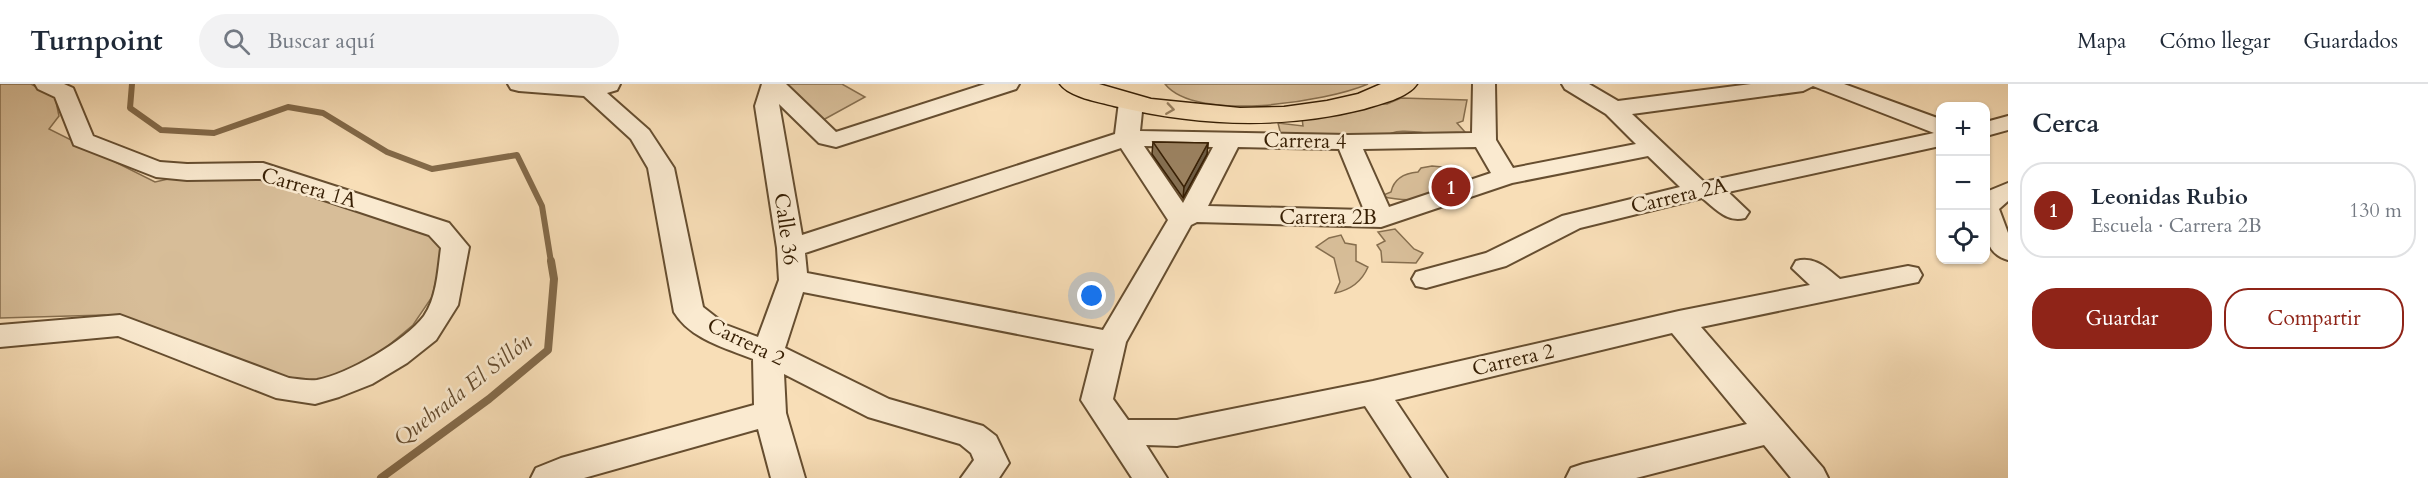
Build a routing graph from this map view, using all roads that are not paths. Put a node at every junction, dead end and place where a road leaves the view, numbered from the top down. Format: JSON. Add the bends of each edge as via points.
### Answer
{"nodes":[{"id":1,"x":46,"y":84,"type":"edge"},
{"id":2,"x":519,"y":84,"type":"edge"},
{"id":3,"x":1008,"y":84,"type":"edge"},
{"id":4,"x":1073,"y":84,"type":"edge"},
{"id":5,"x":1404,"y":84,"type":"edge"},
{"id":6,"x":1484,"y":84,"type":"edge"},
{"id":7,"x":1573,"y":84,"type":"edge"},
{"id":8,"x":1803,"y":84,"type":"edge"},
{"id":9,"x":1823,"y":84,"type":"edge"},
{"id":10,"x":774,"y":85,"type":"edge"},
{"id":11,"x":601,"y":87,"type":"edge"},
{"id":12,"x":1131,"y":102,"type":"junction"},
{"id":13,"x":1614,"y":109,"type":"junction"},
{"id":14,"x":2008,"y":123,"type":"edge"},
{"id":15,"x":1936,"y":125,"type":"edge"},
{"id":16,"x":1990,"y":128,"type":"edge"},
{"id":17,"x":1127,"y":138,"type":"junction"},
{"id":18,"x":1229,"y":140,"type":"junction"},
{"id":19,"x":1484,"y":140,"type":"junction"},
{"id":20,"x":1936,"y":140,"type":"edge"},
{"id":21,"x":1348,"y":142,"type":"junction"},
{"id":22,"x":1651,"y":148,"type":"junction"},
{"id":23,"x":1506,"y":177,"type":"junction"},
{"id":24,"x":1703,"y":190,"type":"junction"},
{"id":25,"x":2001,"y":194,"type":"edge"},
{"id":26,"x":1736,"y":212,"type":"dead end"},
{"id":27,"x":1182,"y":216,"type":"junction"},
{"id":28,"x":1381,"y":219,"type":"junction"},
{"id":29,"x":791,"y":248,"type":"junction"},
{"id":30,"x":2008,"y":251,"type":"edge"},
{"id":31,"x":1806,"y":268,"type":"dead end"},
{"id":32,"x":1908,"y":275,"type":"dead end"},
{"id":33,"x":1426,"y":279,"type":"dead end"},
{"id":34,"x":793,"y":280,"type":"junction"},
{"id":35,"x":1836,"y":290,"type":"junction"},
{"id":36,"x":1679,"y":321,"type":"junction"},
{"id":37,"x":0,"y":336,"type":"edge"},
{"id":38,"x":1111,"y":342,"type":"junction"},
{"id":39,"x":768,"y":353,"type":"junction"},
{"id":40,"x":1373,"y":393,"type":"junction"},
{"id":41,"x":770,"y":413,"type":"junction"},
{"id":42,"x":1770,"y":431,"type":"junction"},
{"id":43,"x":1125,"y":453,"type":"edge"},
{"id":44,"x":985,"y":471,"type":"edge"},
{"id":45,"x":548,"y":478,"type":"edge"},
{"id":46,"x":788,"y":478,"type":"edge"},
{"id":47,"x":1150,"y":478,"type":"edge"},
{"id":48,"x":1430,"y":478,"type":"edge"},
{"id":49,"x":1583,"y":478,"type":"edge"},
{"id":50,"x":1811,"y":478,"type":"edge"}],
"edges":[{"from":1,"to":37,"type":"street","name":"Carrera 1A","via":[[65,93],[83,140],[156,169],[263,171],[439,229],[455,248],[451,287],[434,324],[390,360],[340,386],[314,392],[287,390],[120,325]]},
{"from":2,"to":11,"type":"street","name":"Carrera 2"},
{"from":3,"to":10,"type":"street","via":[[836,140],[828,138]]},
{"from":4,"to":12,"type":"main road","name":"Carrera 4"},
{"from":12,"to":5,"type":"main road","name":"Carrera 4","one_way":true,"via":[[1194,112],[1287,113],[1357,102]]},
{"from":6,"to":19,"type":"street"},
{"from":7,"to":13,"type":"street"},
{"from":8,"to":13,"type":"street"},
{"from":9,"to":15,"type":"street"},
{"from":10,"to":29,"type":"street","name":"Calle 36","via":[[767,106]]},
{"from":11,"to":39,"type":"street","name":"Carrera 2","via":[[661,168],[689,312],[716,332]]},
{"from":12,"to":17,"type":"street"},
{"from":13,"to":22,"type":"street"},
{"from":14,"to":16,"type":"street"},
{"from":17,"to":18,"type":"street","name":"Carrera 4"},
{"from":17,"to":27,"type":"street"},
{"from":17,"to":29,"type":"street","name":"Carrera 4"},
{"from":18,"to":21,"type":"street","name":"Carrera 4"},
{"from":18,"to":27,"type":"street"},
{"from":19,"to":21,"type":"street","name":"Carrera 4"},
{"from":19,"to":23,"type":"street"},
{"from":20,"to":24,"type":"street","name":"Carrera 2A"},
{"from":21,"to":28,"type":"street"},
{"from":22,"to":23,"type":"street","name":"Carrera 2B"},
{"from":22,"to":24,"type":"street"},
{"from":23,"to":28,"type":"street","name":"Carrera 2B"},
{"from":24,"to":26,"type":"street"},
{"from":24,"to":33,"type":"street","name":"Carrera 2A","via":[[1571,222],[1496,260]]},
{"from":25,"to":30,"type":"street","via":[[1986,208],[1986,221]]},
{"from":27,"to":28,"type":"street","name":"Carrera 2B"},
{"from":27,"to":38,"type":"street"},
{"from":29,"to":34,"type":"street","name":"Calle 36"},
{"from":31,"to":35,"type":"street"},
{"from":32,"to":35,"type":"street","name":"Carrera 2"},
{"from":34,"to":38,"type":"street"},
{"from":34,"to":39,"type":"street","name":"Calle 36"},
{"from":35,"to":36,"type":"street","name":"Carrera 2"},
{"from":36,"to":40,"type":"street","name":"Carrera 2"},
{"from":36,"to":42,"type":"street"},
{"from":38,"to":43,"type":"street","via":[[1097,400]]},
{"from":39,"to":41,"type":"street","name":"Calle 36"},
{"from":39,"to":44,"type":"street","name":"Carrera 2","via":[[879,408],[971,435],[984,445]]},
{"from":40,"to":43,"type":"street","name":"Carrera 2","via":[[1177,434]]},
{"from":40,"to":48,"type":"street"},
{"from":41,"to":45,"type":"street","via":[[561,471]]},
{"from":41,"to":46,"type":"street","name":"Calle 36"},
{"from":42,"to":49,"type":"street"},
{"from":42,"to":50,"type":"street"},
{"from":43,"to":47,"type":"street"}]}
